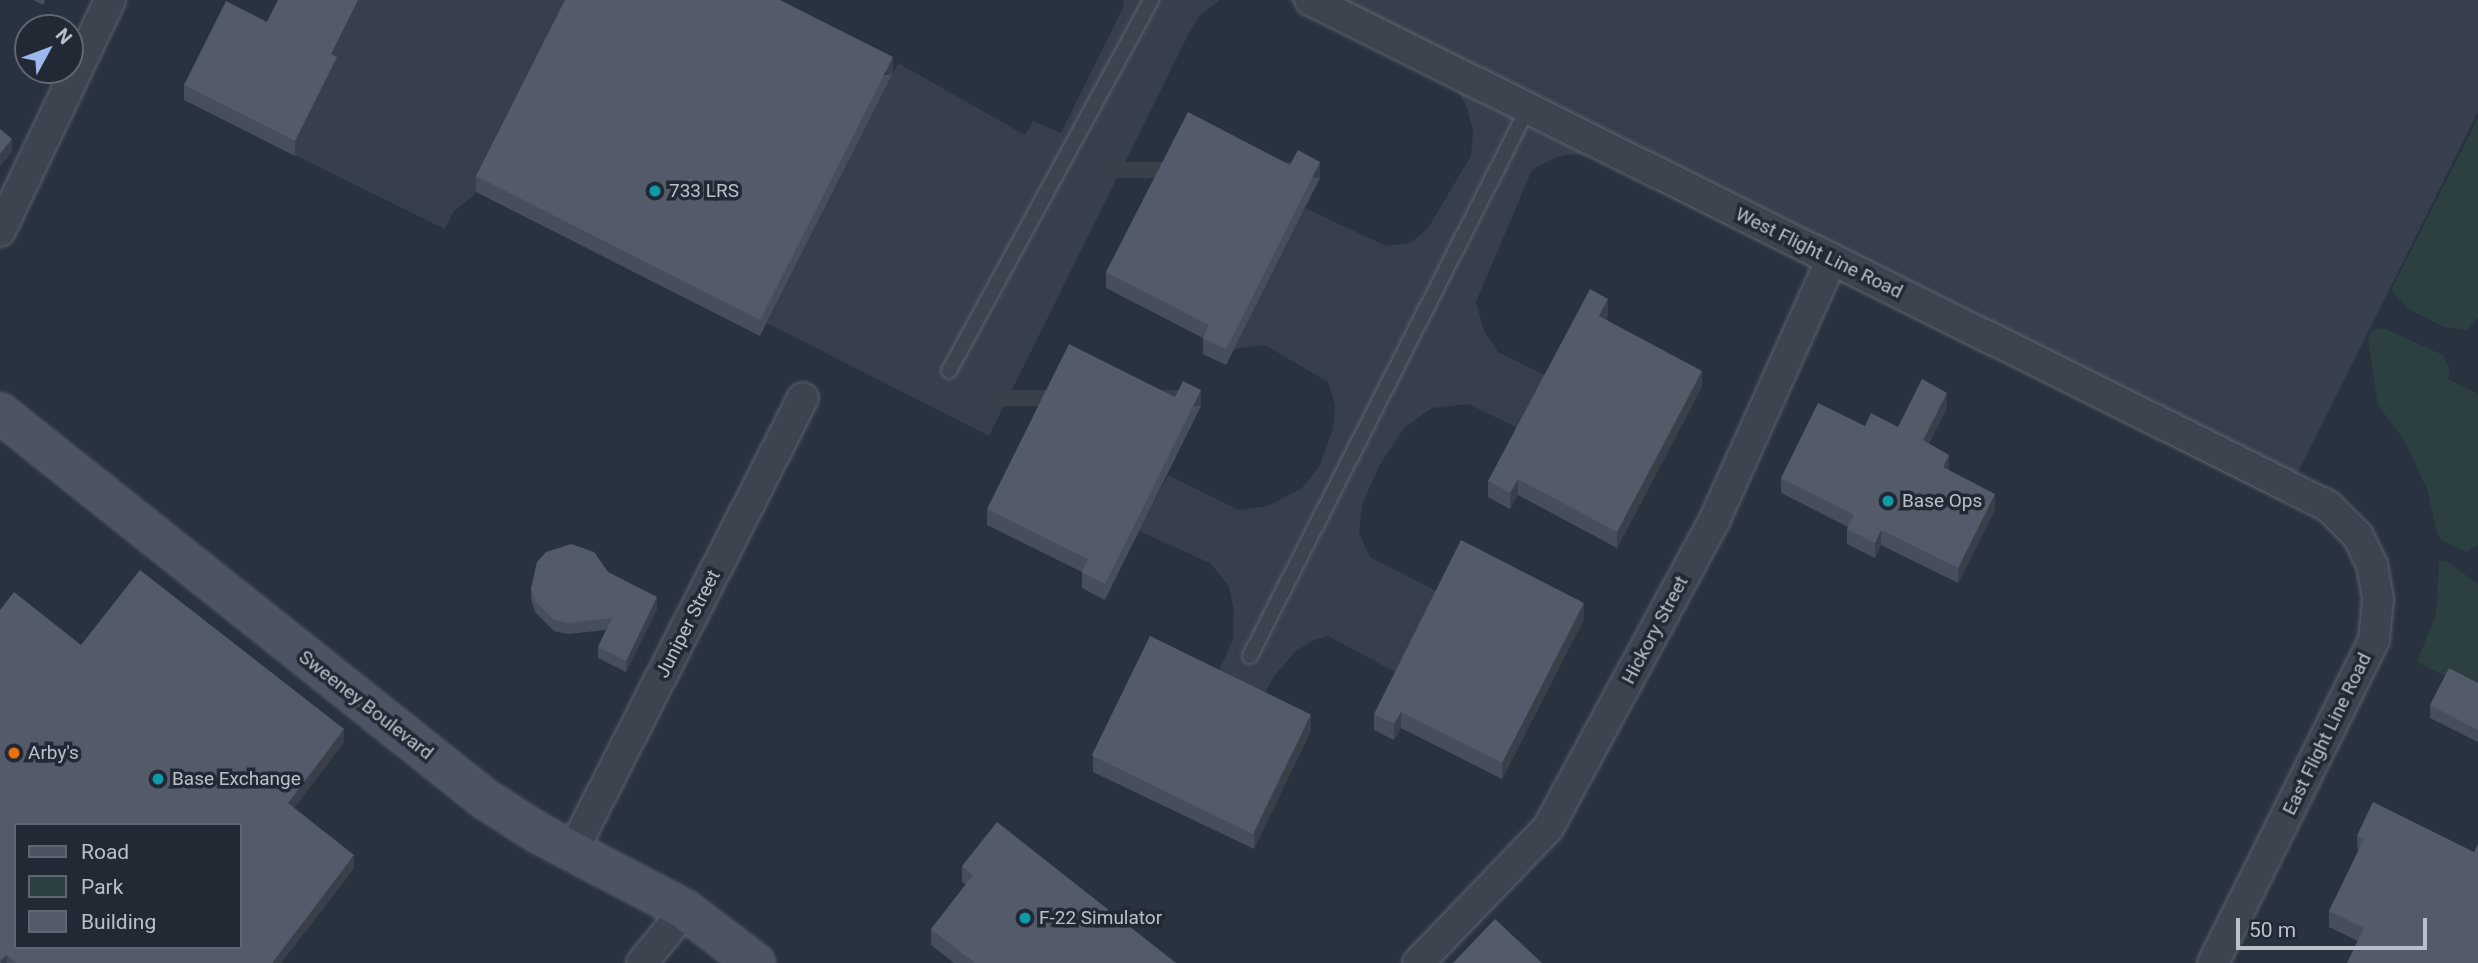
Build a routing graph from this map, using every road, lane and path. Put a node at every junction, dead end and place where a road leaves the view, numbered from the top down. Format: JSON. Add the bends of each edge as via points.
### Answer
{"nodes":[{"id":1,"x":110,"y":0,"type":"edge"},
{"id":2,"x":1151,"y":0,"type":"edge"},
{"id":3,"x":1310,"y":0,"type":"edge"},
{"id":4,"x":1528,"y":108,"type":"junction"},
{"id":5,"x":0,"y":230,"type":"edge"},
{"id":6,"x":1832,"y":259,"type":"junction"},
{"id":7,"x":949,"y":371,"type":"dead end"},
{"id":8,"x":803,"y":398,"type":"dead end"},
{"id":9,"x":0,"y":413,"type":"edge"},
{"id":10,"x":2328,"y":506,"type":"joint"},
{"id":11,"x":1250,"y":656,"type":"dead end"},
{"id":12,"x":573,"y":850,"type":"junction"},
{"id":13,"x":685,"y":910,"type":"junction"},
{"id":14,"x":642,"y":963,"type":"edge"},
{"id":15,"x":755,"y":963,"type":"edge"},
{"id":16,"x":1418,"y":963,"type":"edge"},
{"id":17,"x":2213,"y":963,"type":"edge"}],
"edges":[{"from":1,"to":5,"type":"street"},
{"from":2,"to":7,"type":"lane"},
{"from":3,"to":4,"type":"street","name":"West Flight Line Road"},
{"from":4,"to":6,"type":"street","name":"West Flight Line Road"},
{"from":4,"to":11,"type":"lane"},
{"from":6,"to":10,"type":"street","name":"West Flight Line Road"},
{"from":6,"to":16,"type":"street","name":"Hickory Street","via":[[1714,519],[1548,828]]},
{"from":8,"to":12,"type":"street","name":"Juniper Street"},
{"from":9,"to":12,"type":"main road","name":"Sweeney Boulevard","via":[[485,799]]},
{"from":10,"to":17,"type":"street","name":"East Flight Line Road","via":[[2358,536],[2372,565],[2378,599],[2374,640]]},
{"from":12,"to":13,"type":"main road","name":"Sweeney Boulevard"},
{"from":13,"to":14,"type":"street"},
{"from":13,"to":15,"type":"main road","name":"Sweeney Boulevard"}]}
